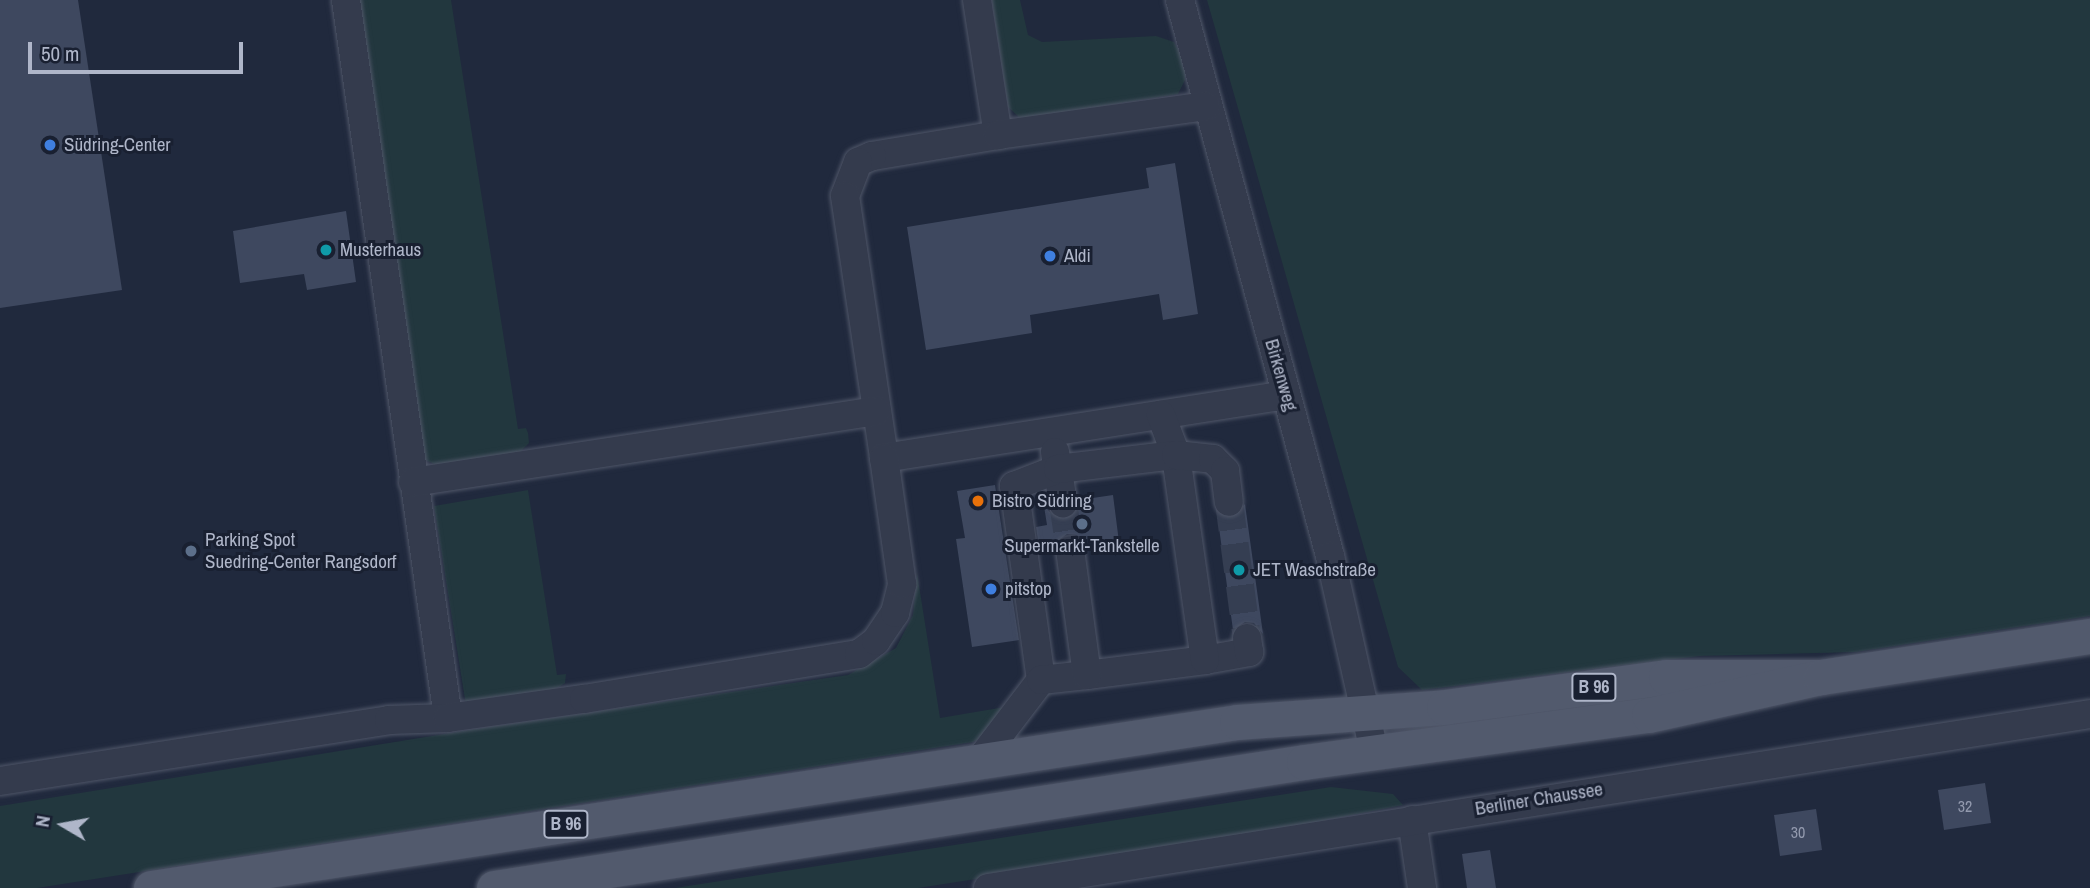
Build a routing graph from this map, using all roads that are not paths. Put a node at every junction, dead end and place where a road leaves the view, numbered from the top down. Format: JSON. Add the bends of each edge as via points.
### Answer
{"nodes":[{"id":1,"x":346,"y":0,"type":"edge"},
{"id":2,"x":977,"y":0,"type":"edge"},
{"id":3,"x":1180,"y":0,"type":"edge"},
{"id":4,"x":1206,"y":106,"type":"junction"},
{"id":5,"x":998,"y":135,"type":"junction"},
{"id":6,"x":1286,"y":395,"type":"junction"},
{"id":7,"x":877,"y":411,"type":"junction"},
{"id":8,"x":1161,"y":415,"type":"junction"},
{"id":9,"x":1052,"y":433,"type":"junction"},
{"id":10,"x":1176,"y":455,"type":"junction"},
{"id":11,"x":884,"y":458,"type":"junction"},
{"id":12,"x":1058,"y":469,"type":"junction"},
{"id":13,"x":413,"y":482,"type":"junction"},
{"id":14,"x":1229,"y":502,"type":"tunnel mouth"},
{"id":15,"x":1063,"y":503,"type":"tunnel mouth"},
{"id":16,"x":1070,"y":550,"type":"tunnel mouth"},
{"id":17,"x":2090,"y":636,"type":"edge"},
{"id":18,"x":1247,"y":638,"type":"dead end"},
{"id":19,"x":1205,"y":660,"type":"junction"},
{"id":20,"x":1087,"y":675,"type":"junction"},
{"id":21,"x":1821,"y":677,"type":"junction"},
{"id":22,"x":1041,"y":680,"type":"junction"},
{"id":23,"x":1368,"y":712,"type":"junction"},
{"id":24,"x":2090,"y":714,"type":"edge"},
{"id":25,"x":448,"y":718,"type":"junction"},
{"id":26,"x":1374,"y":752,"type":"junction"},
{"id":27,"x":980,"y":760,"type":"junction"},
{"id":28,"x":0,"y":781,"type":"edge"},
{"id":29,"x":1412,"y":820,"type":"junction"},
{"id":30,"x":151,"y":888,"type":"edge"},
{"id":31,"x":494,"y":888,"type":"edge"},
{"id":32,"x":988,"y":888,"type":"edge"},
{"id":33,"x":1423,"y":888,"type":"edge"}],
"edges":[{"from":1,"to":13,"type":"street"},
{"from":2,"to":5,"type":"street"},
{"from":3,"to":4,"type":"street","name":"Birkenweg"},
{"from":4,"to":5,"type":"street"},
{"from":4,"to":6,"type":"street","name":"Birkenweg"},
{"from":5,"to":7,"type":"street","via":[[872,156],[858,162],[849,177],[846,216]]},
{"from":6,"to":8,"type":"street"},
{"from":6,"to":23,"type":"street","name":"Birkenweg"},
{"from":7,"to":11,"type":"street"},
{"from":7,"to":13,"type":"street"},
{"from":8,"to":9,"type":"street"},
{"from":8,"to":10,"type":"street"},
{"from":9,"to":11,"type":"street"},
{"from":9,"to":12,"type":"street"},
{"from":10,"to":12,"type":"street"},
{"from":10,"to":14,"type":"street","via":[[1213,458],[1225,471]]},
{"from":10,"to":19,"type":"street"},
{"from":11,"to":25,"type":"street","via":[[902,584],[895,613],[876,641],[859,654]]},
{"from":12,"to":15,"type":"street"},
{"from":12,"to":22,"type":"street","via":[[1014,486]]},
{"from":13,"to":25,"type":"street"},
{"from":16,"to":20,"type":"street"},
{"from":17,"to":21,"type":"main road","number":"B 96"},
{"from":18,"to":19,"type":"street","via":[[1249,652]]},
{"from":19,"to":20,"type":"street"},
{"from":20,"to":22,"type":"street"},
{"from":21,"to":23,"type":"main road","number":"B 96","via":[[1666,677],[1444,707]]},
{"from":21,"to":26,"type":"main road","number":"B 96","via":[[1673,711]]},
{"from":22,"to":27,"type":"street"},
{"from":23,"to":26,"type":"street","name":"Birkenweg"},
{"from":23,"to":27,"type":"main road","number":"B 96","via":[[1237,722]]},
{"from":24,"to":29,"type":"street","name":"Berliner Chaussee"},
{"from":25,"to":28,"type":"street","via":[[389,720]]},
{"from":26,"to":31,"type":"main road","number":"B 96"},
{"from":27,"to":30,"type":"main road","number":"B 96"},
{"from":29,"to":32,"type":"street","name":"Berliner Chaussee"},
{"from":29,"to":33,"type":"street"}]}
